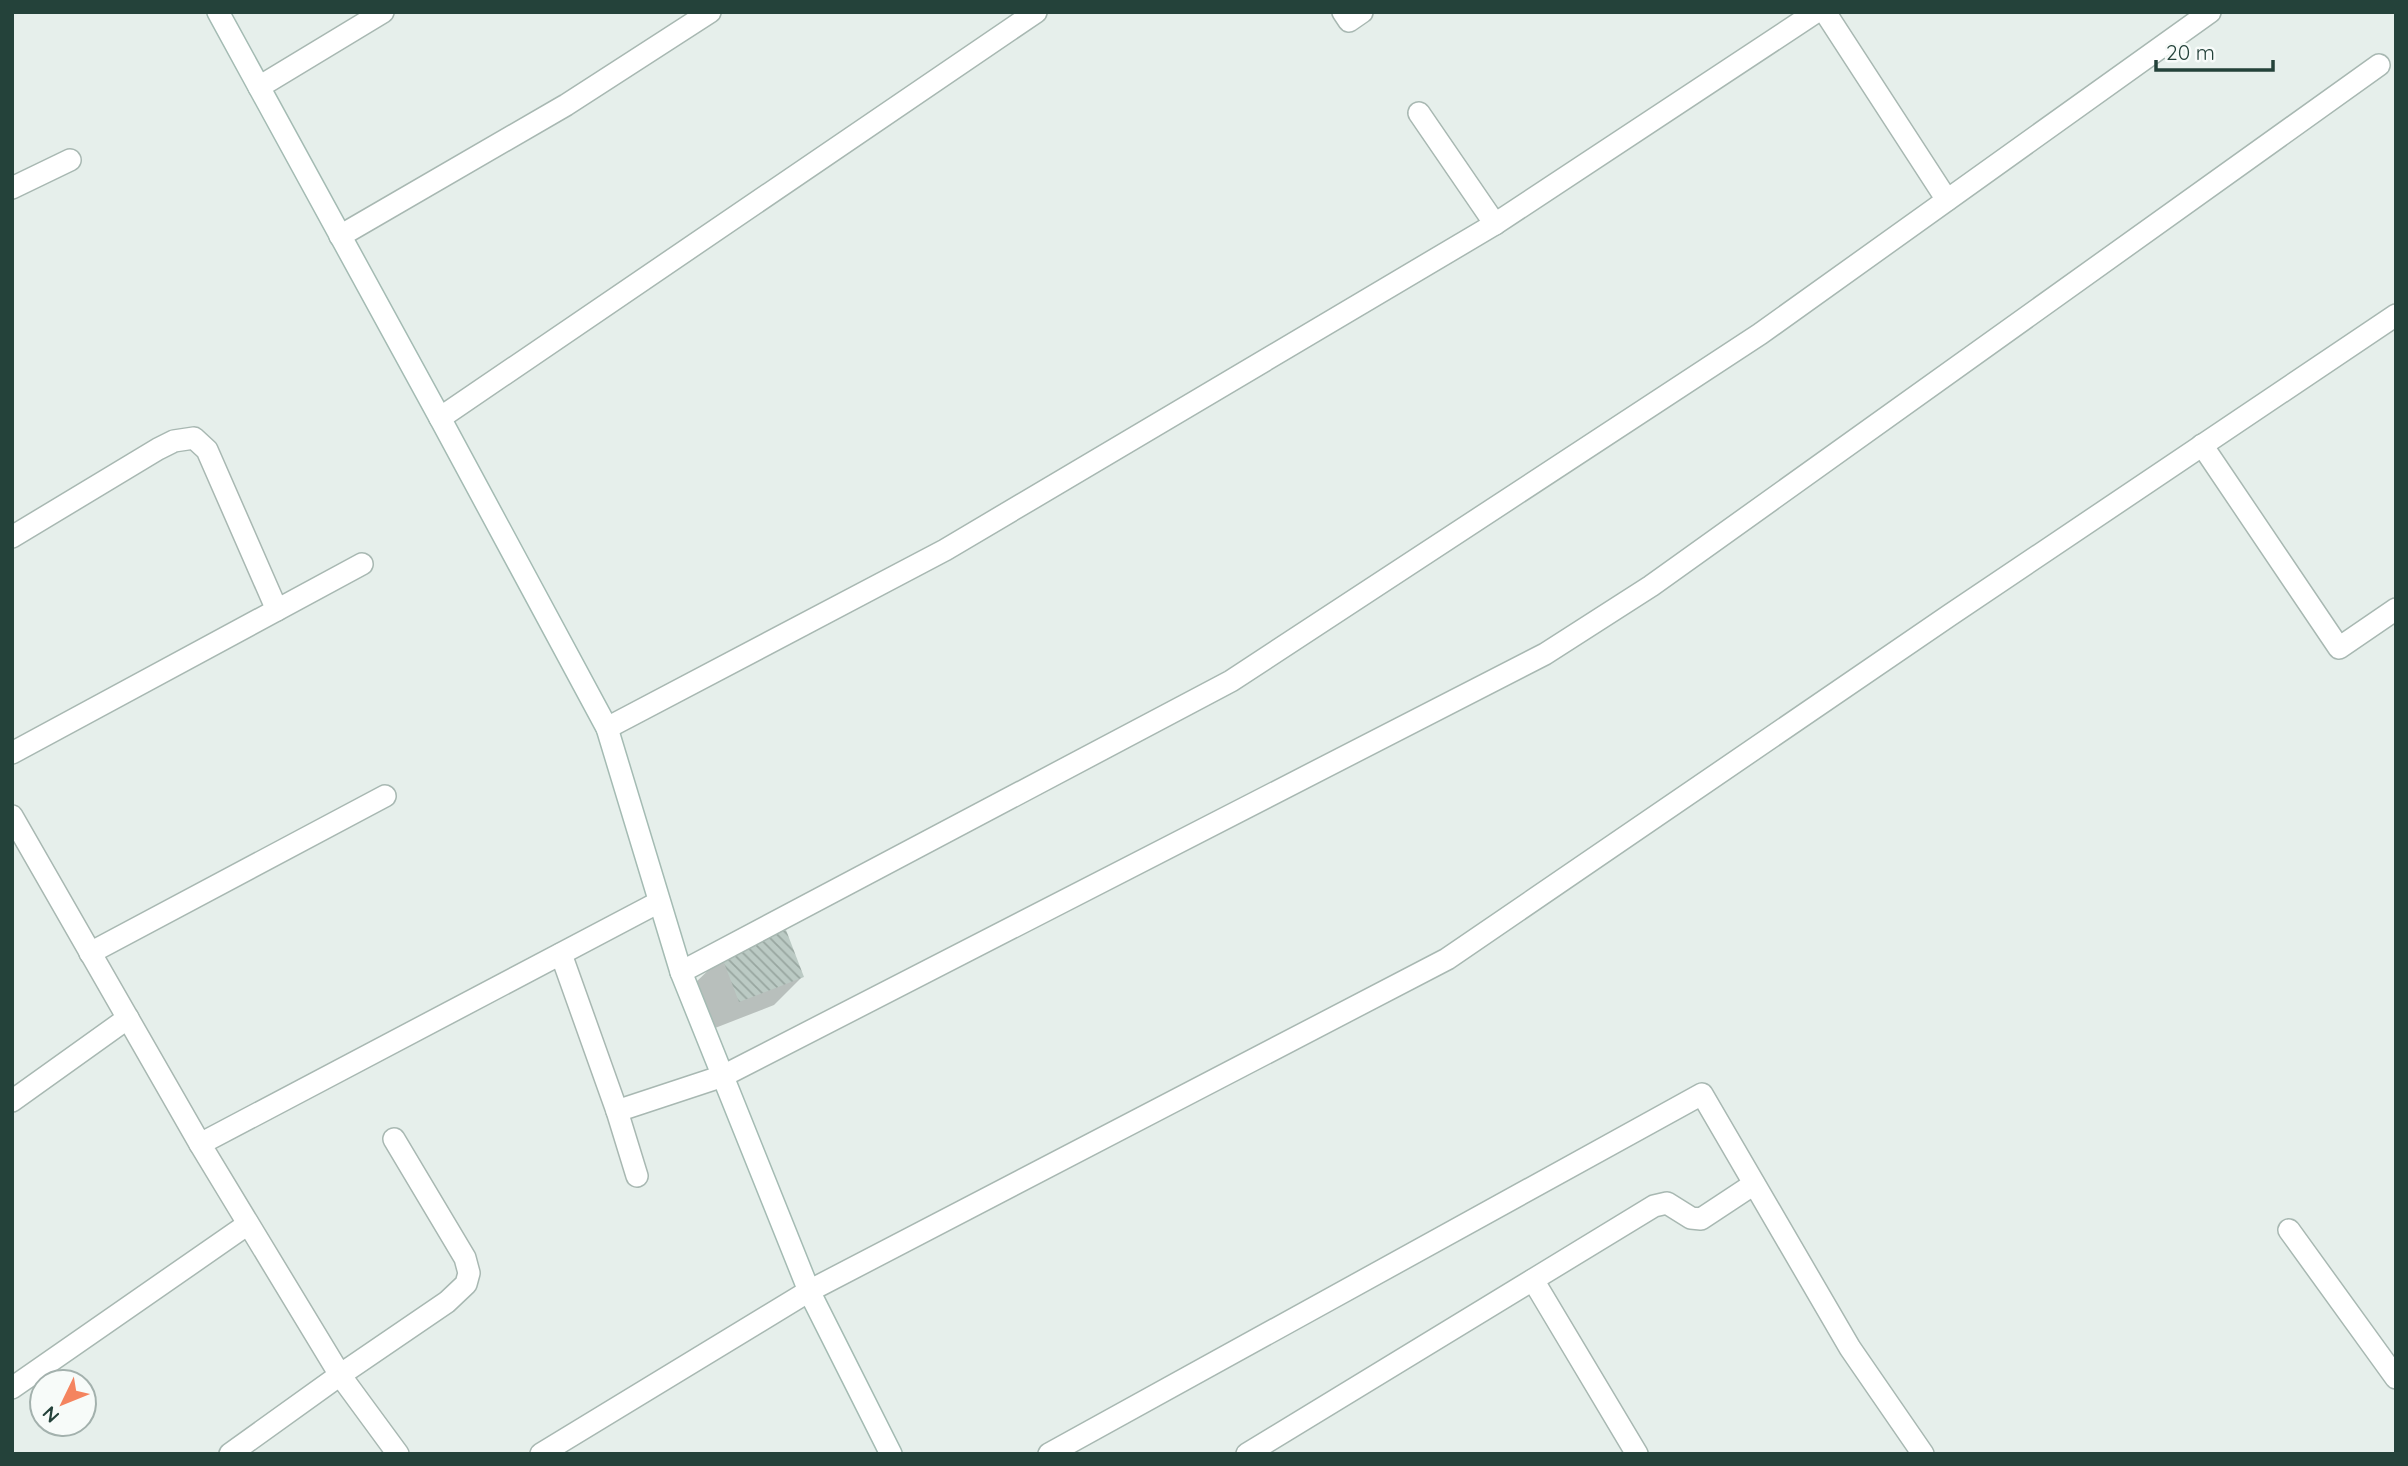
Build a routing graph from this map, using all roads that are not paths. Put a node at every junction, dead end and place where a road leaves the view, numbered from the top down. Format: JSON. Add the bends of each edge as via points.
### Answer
{"nodes":[{"id":1,"x":218,"y":12,"type":"edge"},
{"id":2,"x":383,"y":12,"type":"edge"},
{"id":3,"x":709,"y":12,"type":"edge"},
{"id":4,"x":1036,"y":12,"type":"edge"},
{"id":5,"x":1343,"y":12,"type":"edge"},
{"id":6,"x":1362,"y":12,"type":"edge"},
{"id":7,"x":1816,"y":12,"type":"edge"},
{"id":8,"x":1825,"y":12,"type":"edge"},
{"id":9,"x":2210,"y":12,"type":"edge"},
{"id":10,"x":2379,"y":65,"type":"dead end"},
{"id":11,"x":259,"y":87,"type":"junction"},
{"id":12,"x":1419,"y":113,"type":"dead end"},
{"id":13,"x":70,"y":160,"type":"dead end"},
{"id":14,"x":12,"y":188,"type":"edge"},
{"id":15,"x":1947,"y":200,"type":"junction"},
{"id":16,"x":1495,"y":224,"type":"junction"},
{"id":17,"x":340,"y":236,"type":"junction"},
{"id":18,"x":2396,"y":315,"type":"edge"},
{"id":19,"x":440,"y":418,"type":"junction"},
{"id":20,"x":2202,"y":445,"type":"junction"},
{"id":21,"x":12,"y":537,"type":"edge"},
{"id":22,"x":362,"y":564,"type":"dead end"},
{"id":23,"x":277,"y":610,"type":"junction"},
{"id":24,"x":2396,"y":610,"type":"edge"},
{"id":25,"x":607,"y":728,"type":"junction"},
{"id":26,"x":12,"y":753,"type":"edge"},
{"id":27,"x":385,"y":796,"type":"dead end"},
{"id":28,"x":12,"y":816,"type":"edge"},
{"id":29,"x":659,"y":902,"type":"junction"},
{"id":30,"x":90,"y":953,"type":"junction"},
{"id":31,"x":561,"y":954,"type":"junction"},
{"id":32,"x":681,"y":972,"type":"junction"},
{"id":33,"x":128,"y":1018,"type":"junction"},
{"id":34,"x":723,"y":1076,"type":"junction"},
{"id":35,"x":12,"y":1101,"type":"edge"},
{"id":36,"x":617,"y":1111,"type":"junction"},
{"id":37,"x":394,"y":1139,"type":"dead end"},
{"id":38,"x":200,"y":1144,"type":"junction"},
{"id":39,"x":637,"y":1176,"type":"dead end"},
{"id":40,"x":1754,"y":1184,"type":"junction"},
{"id":41,"x":248,"y":1224,"type":"junction"},
{"id":42,"x":2289,"y":1230,"type":"dead end"},
{"id":43,"x":1534,"y":1280,"type":"junction"},
{"id":44,"x":809,"y":1291,"type":"junction"},
{"id":45,"x":340,"y":1375,"type":"junction"},
{"id":46,"x":2396,"y":1378,"type":"edge"},
{"id":47,"x":12,"y":1388,"type":"edge"},
{"id":48,"x":230,"y":1454,"type":"edge"},
{"id":49,"x":398,"y":1454,"type":"edge"},
{"id":50,"x":541,"y":1454,"type":"edge"},
{"id":51,"x":891,"y":1454,"type":"edge"},
{"id":52,"x":1049,"y":1454,"type":"edge"},
{"id":53,"x":1247,"y":1454,"type":"edge"},
{"id":54,"x":1637,"y":1454,"type":"edge"},
{"id":55,"x":1923,"y":1454,"type":"edge"}],
"edges":[{"from":1,"to":11,"type":"street"},
{"from":2,"to":11,"type":"street"},
{"from":3,"to":17,"type":"street","via":[[566,105]]},
{"from":4,"to":19,"type":"street"},
{"from":5,"to":6,"type":"street","via":[[1349,21]]},
{"from":7,"to":16,"type":"street"},
{"from":8,"to":15,"type":"street"},
{"from":9,"to":15,"type":"street"},
{"from":10,"to":34,"type":"street","via":[[1651,586],[1545,654]]},
{"from":11,"to":17,"type":"street"},
{"from":12,"to":16,"type":"street"},
{"from":13,"to":14,"type":"street"},
{"from":15,"to":32,"type":"street","via":[[1760,334],[1230,681]]},
{"from":16,"to":25,"type":"street","via":[[945,550]]},
{"from":17,"to":19,"type":"street"},
{"from":18,"to":20,"type":"street"},
{"from":19,"to":25,"type":"street"},
{"from":20,"to":24,"type":"street","via":[[2339,648]]},
{"from":20,"to":44,"type":"street","via":[[1447,959]]},
{"from":21,"to":23,"type":"street","via":[[158,449],[194,438],[206,450]]},
{"from":22,"to":23,"type":"street"},
{"from":23,"to":26,"type":"street"},
{"from":25,"to":29,"type":"street"},
{"from":27,"to":30,"type":"street"},
{"from":28,"to":30,"type":"street"},
{"from":29,"to":31,"type":"street"},
{"from":29,"to":32,"type":"street"},
{"from":30,"to":33,"type":"street"},
{"from":31,"to":36,"type":"street"},
{"from":31,"to":38,"type":"street"},
{"from":32,"to":34,"type":"street"},
{"from":33,"to":35,"type":"street"},
{"from":33,"to":38,"type":"street"},
{"from":34,"to":36,"type":"street"},
{"from":34,"to":44,"type":"street"},
{"from":36,"to":39,"type":"street"},
{"from":37,"to":45,"type":"street","via":[[465,1258],[469,1273],[466,1284],[447,1302]]},
{"from":38,"to":41,"type":"street"},
{"from":40,"to":43,"type":"street","via":[[1701,1219],[1667,1203],[1654,1206]]},
{"from":40,"to":52,"type":"street","via":[[1702,1094]]},
{"from":40,"to":55,"type":"street","via":[[1850,1348]]},
{"from":41,"to":45,"type":"street"},
{"from":41,"to":47,"type":"street"},
{"from":42,"to":46,"type":"street"},
{"from":43,"to":53,"type":"street"},
{"from":43,"to":54,"type":"street"},
{"from":44,"to":50,"type":"street"},
{"from":44,"to":51,"type":"street"},
{"from":45,"to":48,"type":"street"},
{"from":45,"to":49,"type":"street"}]}
